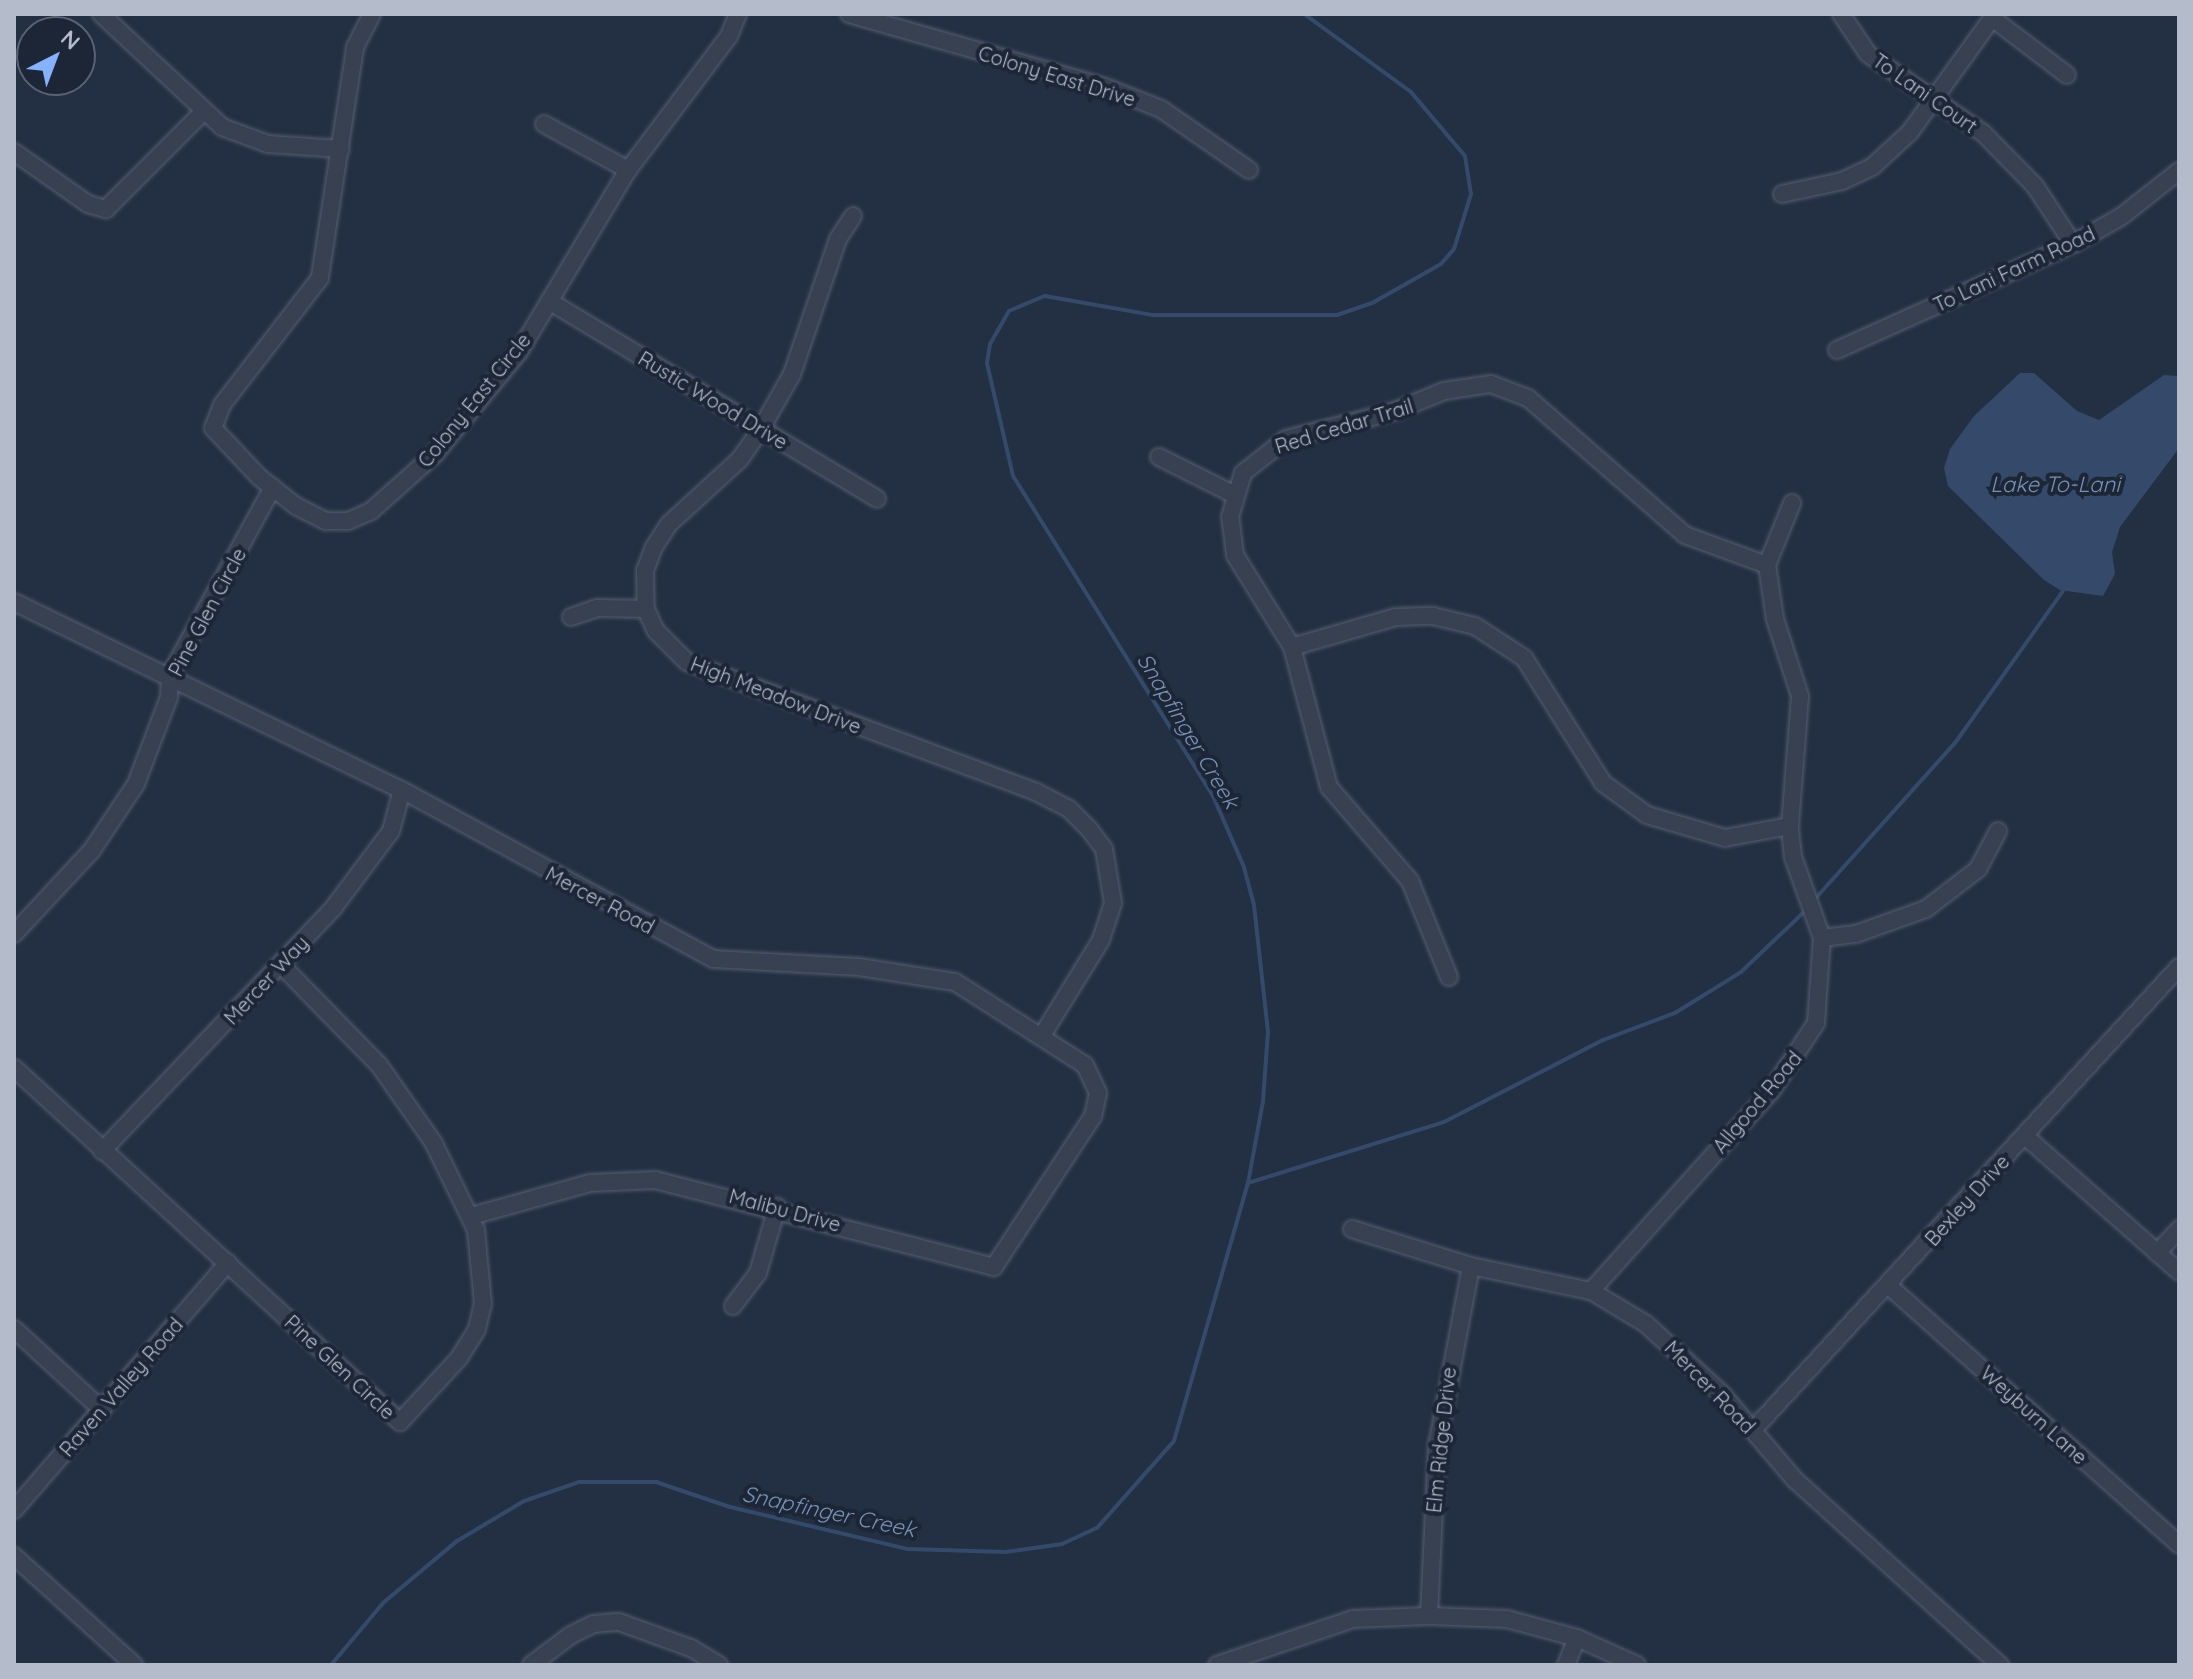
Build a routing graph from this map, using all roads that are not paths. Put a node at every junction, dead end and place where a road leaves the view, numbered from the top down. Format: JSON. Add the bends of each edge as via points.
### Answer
{"nodes":[{"id":1,"x":101,"y":14,"type":"edge"},
{"id":2,"x":372,"y":14,"type":"edge"},
{"id":3,"x":738,"y":14,"type":"edge"},
{"id":4,"x":849,"y":14,"type":"edge"},
{"id":5,"x":1841,"y":14,"type":"edge"},
{"id":6,"x":1994,"y":16,"type":"edge"},
{"id":7,"x":2067,"y":75,"type":"dead end"},
{"id":8,"x":1934,"y":99,"type":"junction"},
{"id":9,"x":202,"y":113,"type":"junction"},
{"id":10,"x":544,"y":124,"type":"dead end"},
{"id":11,"x":341,"y":149,"type":"junction"},
{"id":12,"x":14,"y":152,"type":"edge"},
{"id":13,"x":628,"y":170,"type":"junction"},
{"id":14,"x":1249,"y":170,"type":"dead end"},
{"id":15,"x":2179,"y":171,"type":"edge"},
{"id":16,"x":1782,"y":194,"type":"dead end"},
{"id":17,"x":853,"y":216,"type":"dead end"},
{"id":18,"x":2073,"y":244,"type":"junction"},
{"id":19,"x":549,"y":301,"type":"junction"},
{"id":20,"x":1837,"y":350,"type":"dead end"},
{"id":21,"x":761,"y":429,"type":"junction"},
{"id":22,"x":1159,"y":457,"type":"dead end"},
{"id":23,"x":273,"y":487,"type":"junction"},
{"id":24,"x":1233,"y":494,"type":"junction"},
{"id":25,"x":877,"y":499,"type":"dead end"},
{"id":26,"x":1792,"y":503,"type":"dead end"},
{"id":27,"x":1767,"y":565,"type":"junction"},
{"id":28,"x":14,"y":602,"type":"edge"},
{"id":29,"x":646,"y":609,"type":"junction"},
{"id":30,"x":571,"y":617,"type":"dead end"},
{"id":31,"x":1292,"y":647,"type":"junction"},
{"id":32,"x":170,"y":675,"type":"junction"},
{"id":33,"x":402,"y":790,"type":"junction"},
{"id":34,"x":1790,"y":826,"type":"junction"},
{"id":35,"x":1998,"y":831,"type":"dead end"},
{"id":36,"x":14,"y":934,"type":"edge"},
{"id":37,"x":1822,"y":938,"type":"junction"},
{"id":38,"x":282,"y":966,"type":"junction"},
{"id":39,"x":2179,"y":967,"type":"edge"},
{"id":40,"x":1449,"y":977,"type":"dead end"},
{"id":41,"x":1043,"y":1034,"type":"junction"},
{"id":42,"x":14,"y":1068,"type":"edge"},
{"id":43,"x":2025,"y":1136,"type":"junction"},
{"id":44,"x":102,"y":1151,"type":"junction"},
{"id":45,"x":1051,"y":1179,"type":"joint"},
{"id":46,"x":777,"y":1207,"type":"junction"},
{"id":47,"x":472,"y":1216,"type":"junction"},
{"id":48,"x":1352,"y":1229,"type":"dead end"},
{"id":49,"x":2179,"y":1229,"type":"edge"},
{"id":50,"x":2157,"y":1253,"type":"junction"},
{"id":51,"x":228,"y":1263,"type":"junction"},
{"id":52,"x":1471,"y":1266,"type":"junction"},
{"id":53,"x":2179,"y":1272,"type":"edge"},
{"id":54,"x":1889,"y":1286,"type":"junction"},
{"id":55,"x":1591,"y":1291,"type":"junction"},
{"id":56,"x":733,"y":1306,"type":"dead end"},
{"id":57,"x":14,"y":1329,"type":"edge"},
{"id":58,"x":102,"y":1410,"type":"junction"},
{"id":59,"x":1753,"y":1430,"type":"junction"},
{"id":60,"x":14,"y":1510,"type":"edge"},
{"id":61,"x":2179,"y":1544,"type":"edge"},
{"id":62,"x":14,"y":1556,"type":"edge"},
{"id":63,"x":1429,"y":1616,"type":"junction"},
{"id":64,"x":1577,"y":1638,"type":"junction"},
{"id":65,"x":134,"y":1665,"type":"edge"},
{"id":66,"x":531,"y":1665,"type":"edge"},
{"id":67,"x":719,"y":1665,"type":"edge"},
{"id":68,"x":1217,"y":1665,"type":"edge"},
{"id":69,"x":1566,"y":1665,"type":"edge"},
{"id":70,"x":1637,"y":1665,"type":"edge"},
{"id":71,"x":2000,"y":1665,"type":"edge"}],
"edges":[{"from":1,"to":9,"type":"street"},
{"from":2,"to":11,"type":"street","name":"Colony East Circle","via":[[355,48]]},
{"from":3,"to":13,"type":"street","name":"Colony East Circle","via":[[729,36]]},
{"from":4,"to":14,"type":"street","name":"Colony East Drive","via":[[1105,87],[1161,109]]},
{"from":5,"to":8,"type":"street","name":"To Lani Court","via":[[1868,54]]},
{"from":6,"to":7,"type":"street"},
{"from":6,"to":8,"type":"street"},
{"from":8,"to":16,"type":"street","via":[[1910,132],[1872,167],[1842,181]]},
{"from":8,"to":18,"type":"street","name":"To Lani Court","via":[[1958,112],[2035,186]]},
{"from":9,"to":11,"type":"street","via":[[246,139]]},
{"from":9,"to":12,"type":"street","via":[[106,209],[88,204]]},
{"from":10,"to":13,"type":"street"},
{"from":11,"to":23,"type":"street","name":"Colony East Circle","via":[[320,278],[214,418],[217,436]]},
{"from":13,"to":19,"type":"street","name":"Colony East Circle"},
{"from":15,"to":18,"type":"street","name":"To Lani Farm Road","via":[[2122,216]]},
{"from":17,"to":21,"type":"street","via":[[838,239],[792,374]]},
{"from":18,"to":20,"type":"street","name":"To Lani Farm Road"},
{"from":19,"to":21,"type":"street","name":"Rustic Wood Drive"},
{"from":19,"to":23,"type":"street","name":"Colony East Circle","via":[[519,352],[435,454],[371,511],[348,521],[326,521]]},
{"from":21,"to":25,"type":"street","name":"Rustic Wood Drive"},
{"from":21,"to":29,"type":"street","via":[[739,460],[669,524],[654,547],[643,588]]},
{"from":22,"to":24,"type":"street"},
{"from":23,"to":32,"type":"street","name":"Pine Glen Circle"},
{"from":24,"to":27,"type":"street","name":"Red Cedar Trail","via":[[1252,461],[1286,439],[1395,411],[1444,391],[1491,384],[1528,398],[1685,535]]},
{"from":24,"to":31,"type":"street","via":[[1235,555]]},
{"from":26,"to":27,"type":"street"},
{"from":27,"to":34,"type":"street","name":"Allgood Road","via":[[1775,619],[1800,696]]},
{"from":28,"to":32,"type":"street","name":"Mercer Road"},
{"from":29,"to":30,"type":"street","via":[[597,608]]},
{"from":29,"to":41,"type":"street","name":"High Meadow Drive","via":[[656,631],[687,662],[1036,792],[1069,809],[1089,829],[1104,849],[1113,903],[1101,940]]},
{"from":31,"to":34,"type":"street","via":[[1396,617],[1465,622],[1524,658],[1603,783],[1647,815],[1725,838]]},
{"from":31,"to":40,"type":"street","via":[[1329,787],[1410,881]]},
{"from":32,"to":33,"type":"street","name":"Mercer Road"},
{"from":32,"to":36,"type":"street","name":"Pine Glen Circle","via":[[169,697],[136,784],[116,818]]},
{"from":33,"to":38,"type":"street","name":"Mercer Way","via":[[385,840]]},
{"from":33,"to":41,"type":"street","name":"Mercer Road","via":[[713,959],[859,967],[955,982]]},
{"from":34,"to":37,"type":"street","name":"Allgood Road","via":[[1793,857]]},
{"from":35,"to":37,"type":"street","via":[[1978,869],[1926,909],[1856,934]]},
{"from":37,"to":55,"type":"street","name":"Allgood Road","via":[[1816,1023],[1800,1054]]},
{"from":38,"to":44,"type":"street","name":"Mercer Way"},
{"from":38,"to":47,"type":"street","name":"Pine Glen Circle","via":[[379,1065],[433,1142]]},
{"from":39,"to":43,"type":"street","name":"Bexley Drive"},
{"from":41,"to":45,"type":"street","name":"Mercer Road","via":[[1085,1065],[1098,1093],[1093,1116]]},
{"from":42,"to":44,"type":"street","name":"Pine Glen Circle"},
{"from":43,"to":50,"type":"street"},
{"from":43,"to":54,"type":"street","name":"Bexley Drive"},
{"from":44,"to":51,"type":"street","name":"Pine Glen Circle"},
{"from":45,"to":46,"type":"street","name":"Malibu Drive","via":[[994,1267]]},
{"from":46,"to":47,"type":"street","name":"Malibu Drive","via":[[691,1186],[626,1180],[590,1183]]},
{"from":46,"to":56,"type":"street","via":[[758,1273]]},
{"from":47,"to":51,"type":"street","name":"Pine Glen Circle","via":[[482,1268],[477,1329],[459,1358],[400,1422]]},
{"from":48,"to":52,"type":"street","name":"Mercer Road"},
{"from":49,"to":50,"type":"street"},
{"from":50,"to":53,"type":"street"},
{"from":51,"to":58,"type":"street","name":"Raven Valley Road"},
{"from":52,"to":55,"type":"street","name":"Mercer Road"},
{"from":52,"to":63,"type":"street","name":"Elm Ridge Drive","via":[[1437,1446]]},
{"from":54,"to":59,"type":"street","name":"Bexley Drive"},
{"from":54,"to":61,"type":"street","name":"Weyburn Lane"},
{"from":55,"to":59,"type":"street","name":"Mercer Road","via":[[1646,1324],[1686,1357]]},
{"from":57,"to":58,"type":"street"},
{"from":58,"to":60,"type":"street","name":"Raven Valley Road"},
{"from":59,"to":71,"type":"street","name":"Mercer Road","via":[[1794,1479]]},
{"from":62,"to":65,"type":"street"},
{"from":63,"to":64,"type":"street","via":[[1507,1619]]},
{"from":63,"to":68,"type":"street","via":[[1353,1619]]},
{"from":64,"to":69,"type":"street"},
{"from":64,"to":70,"type":"street"},
{"from":66,"to":67,"type":"street","via":[[571,1635],[594,1624],[619,1622],[691,1648]]}]}
